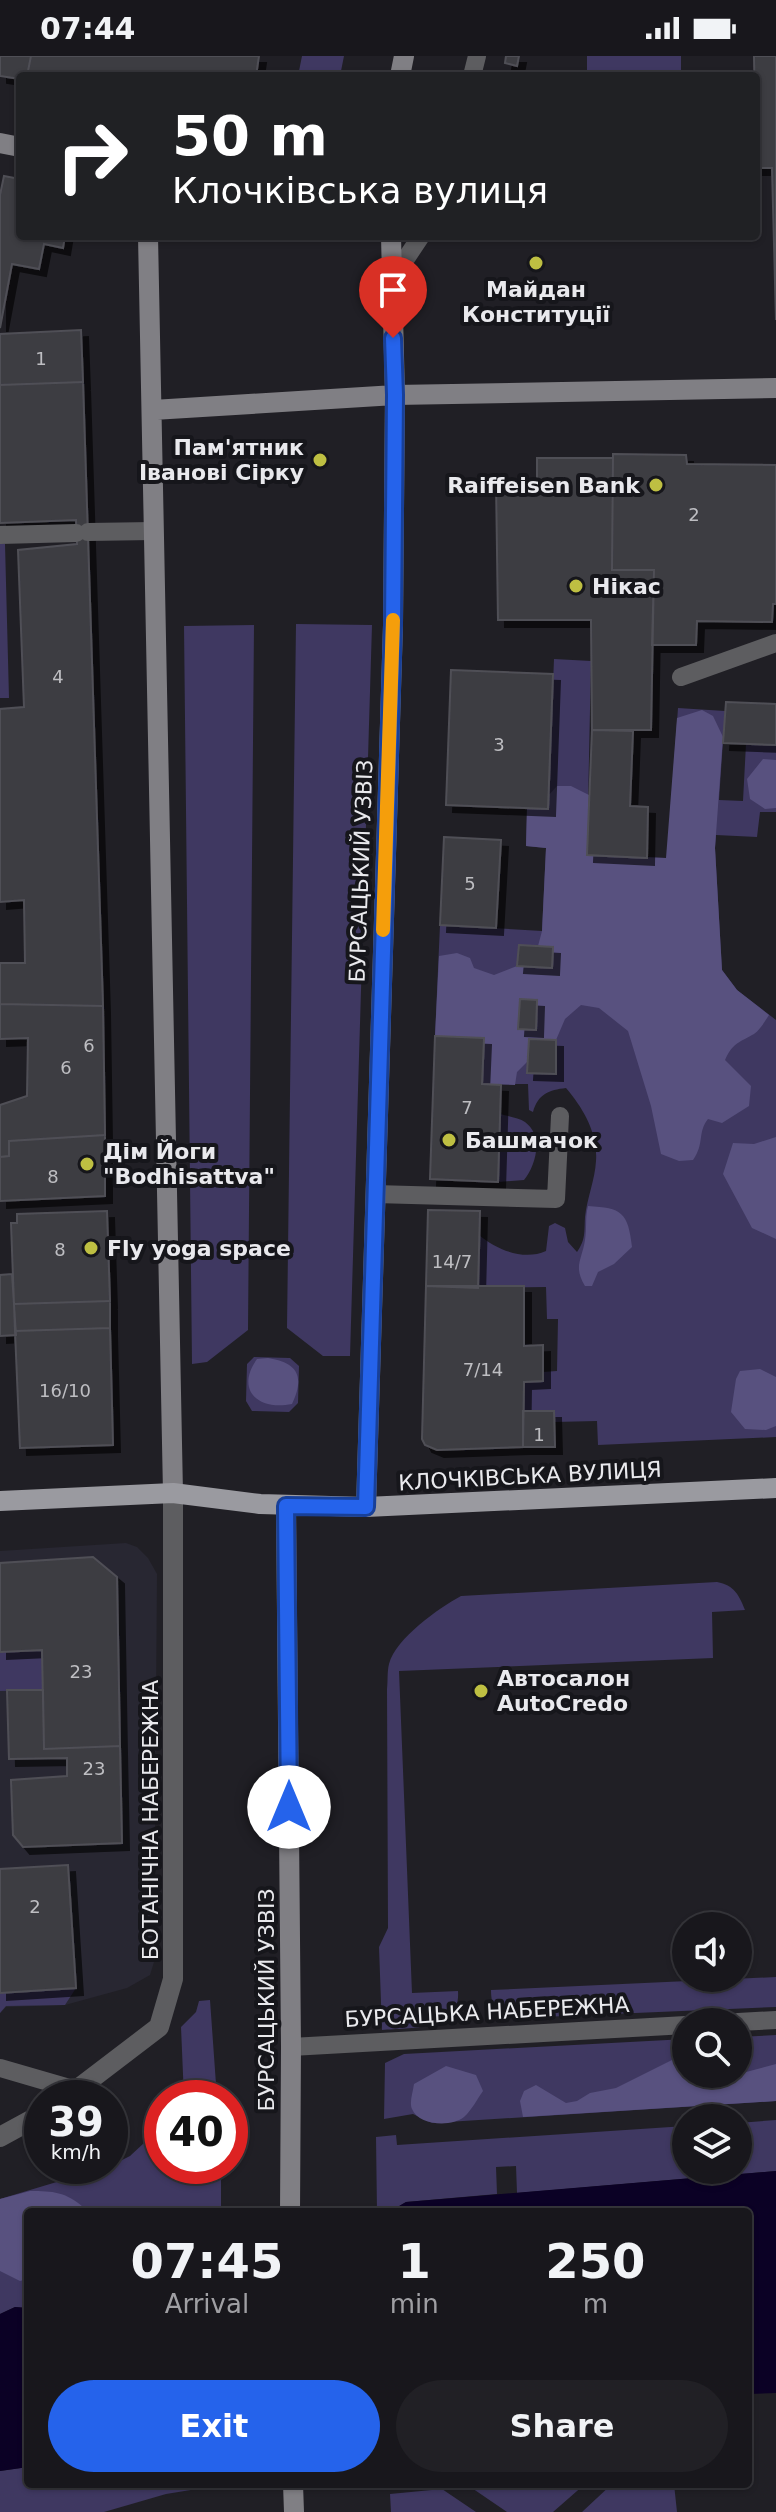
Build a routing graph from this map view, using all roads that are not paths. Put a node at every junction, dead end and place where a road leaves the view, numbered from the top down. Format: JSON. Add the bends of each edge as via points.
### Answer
{"nodes":[{"id":1,"x":148,"y":240,"type":"edge"},
{"id":2,"x":391,"y":240,"type":"edge"},
{"id":3,"x":418,"y":240,"type":"edge"},
{"id":4,"x":391,"y":281,"type":"junction"},
{"id":5,"x":776,"y":388,"type":"edge"},
{"id":6,"x":395,"y":395,"type":"junction"},
{"id":7,"x":153,"y":410,"type":"junction"},
{"id":8,"x":153,"y":531,"type":"junction"},
{"id":9,"x":0,"y":535,"type":"edge"},
{"id":10,"x":776,"y":643,"type":"edge"},
{"id":11,"x":681,"y":677,"type":"dead end"},
{"id":12,"x":560,"y":1116,"type":"dead end"},
{"id":13,"x":375,"y":1194,"type":"junction"},
{"id":14,"x":776,"y":1488,"type":"edge"},
{"id":15,"x":173,"y":1493,"type":"junction"},
{"id":16,"x":0,"y":1501,"type":"edge"},
{"id":17,"x":286,"y":1506,"type":"junction"},
{"id":18,"x":366,"y":1507,"type":"junction"},
{"id":19,"x":776,"y":2020,"type":"edge"},
{"id":20,"x":752,"y":2021,"type":"edge"},
{"id":21,"x":672,"y":2026,"type":"edge"},
{"id":22,"x":291,"y":2047,"type":"junction"},
{"id":23,"x":0,"y":2068,"type":"edge"},
{"id":24,"x":33,"y":2080,"type":"edge"},
{"id":25,"x":89,"y":2080,"type":"edge"},
{"id":26,"x":24,"y":2124,"type":"edge"},
{"id":27,"x":0,"y":2137,"type":"edge"},
{"id":28,"x":290,"y":2208,"type":"edge"},
{"id":29,"x":293,"y":2488,"type":"edge"},
{"id":30,"x":294,"y":2512,"type":"edge"}],
"edges":[{"from":1,"to":7,"type":"street"},
{"from":2,"to":4,"type":"street","name":"БУРСАЦЬКИЙ УЗВІЗ"},
{"from":3,"to":4,"type":"lane"},
{"from":4,"to":6,"type":"street","name":"БУРСАЦЬКИЙ УЗВІЗ"},
{"from":5,"to":6,"type":"street"},
{"from":6,"to":7,"type":"street"},
{"from":6,"to":13,"type":"street","name":"БУРСАЦЬКИЙ УЗВІЗ"},
{"from":7,"to":8,"type":"street"},
{"from":8,"to":9,"type":"lane"},
{"from":8,"to":15,"type":"street"},
{"from":10,"to":11,"type":"lane"},
{"from":12,"to":13,"type":"lane","via":[[556,1199]]},
{"from":13,"to":18,"type":"street","name":"БУРСАЦЬКИЙ УЗВІЗ"},
{"from":14,"to":18,"type":"main road","name":"КЛОЧКІВСЬКА ВУЛИЦЯ"},
{"from":15,"to":16,"type":"main road","name":"КЛОЧКІВСЬКА ВУЛИЦЯ"},
{"from":15,"to":17,"type":"main road","name":"КЛОЧКІВСЬКА ВУЛИЦЯ"},
{"from":15,"to":25,"type":"street","name":"БОТАНІЧНА НАБЕРЕЖНА","via":[[173,1979],[159,2027]]},
{"from":17,"to":18,"type":"main road","name":"КЛОЧКІВСЬКА ВУЛИЦЯ"},
{"from":17,"to":22,"type":"street","name":"БУРСАЦЬКИЙ УЗВІЗ"},
{"from":19,"to":20,"type":"lane"},
{"from":21,"to":22,"type":"lane","name":"БУРСАЦЬКА НАБЕРЕЖНА"},
{"from":22,"to":28,"type":"street","name":"БУРСАЦЬКИЙ УЗВІЗ"},
{"from":23,"to":24,"type":"lane"},
{"from":26,"to":27,"type":"street"},
{"from":29,"to":30,"type":"street"}]}
